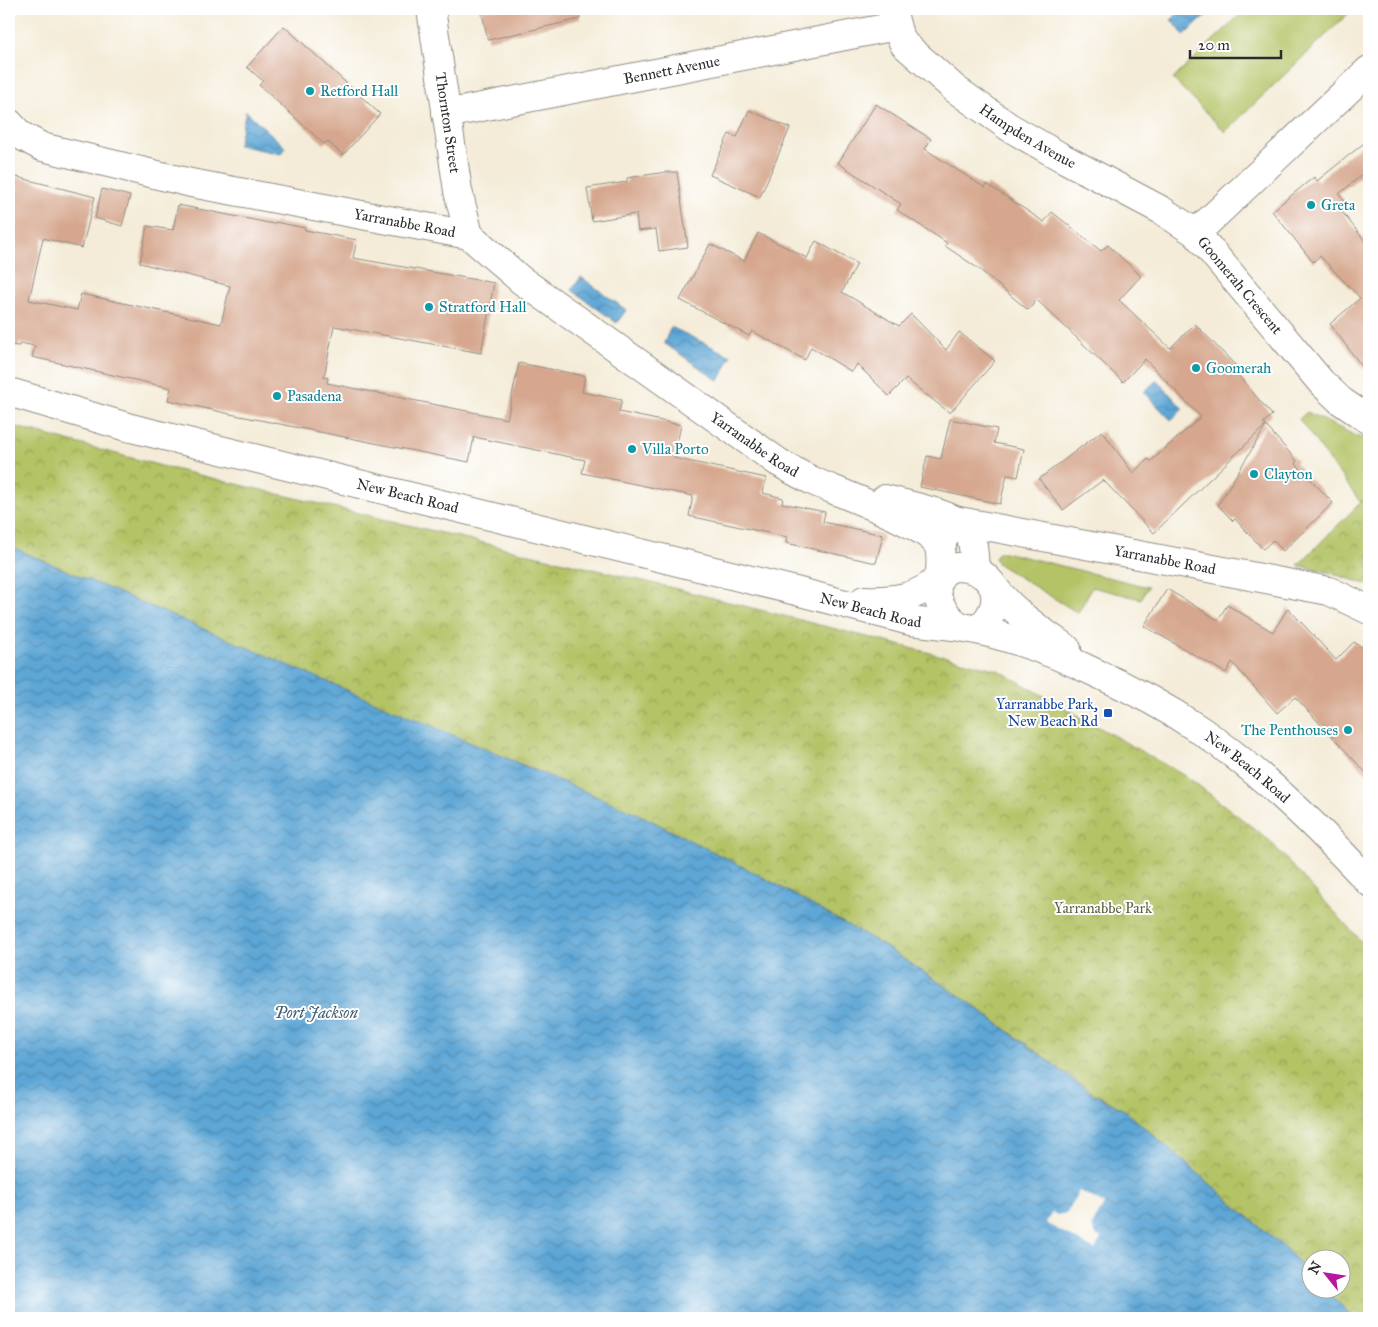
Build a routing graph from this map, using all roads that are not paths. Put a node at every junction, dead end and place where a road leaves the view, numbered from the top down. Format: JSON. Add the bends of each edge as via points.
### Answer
{"nodes":[{"id":1,"x":430,"y":9,"type":"edge"},
{"id":2,"x":894,"y":18,"type":"edge"},
{"id":3,"x":1369,"y":70,"type":"edge"},
{"id":4,"x":446,"y":114,"type":"junction"},
{"id":5,"x":9,"y":123,"type":"edge"},
{"id":6,"x":1196,"y":233,"type":"junction"},
{"id":7,"x":469,"y":235,"type":"junction"},
{"id":8,"x":9,"y":392,"type":"edge"},
{"id":9,"x":1369,"y":420,"type":"edge"},
{"id":10,"x":825,"y":486,"type":"junction"},
{"id":11,"x":959,"y":521,"type":"junction"},
{"id":12,"x":939,"y":569,"type":"junction"},
{"id":13,"x":983,"y":576,"type":"junction"},
{"id":14,"x":808,"y":594,"type":"junction"},
{"id":15,"x":1369,"y":610,"type":"edge"},
{"id":16,"x":965,"y":628,"type":"junction"},
{"id":17,"x":1107,"y":678,"type":"junction"},
{"id":18,"x":1369,"y":882,"type":"edge"}],
"edges":[{"from":1,"to":4,"type":"street","name":"Thornton Street"},
{"from":2,"to":4,"type":"street","name":"Bennett Avenue"},
{"from":2,"to":6,"type":"street","name":"Hampden Avenue","via":[[900,38],[916,55],[986,112],[1062,158],[1175,218]]},
{"from":3,"to":6,"type":"street","name":"Goomerah Crescent"},
{"from":4,"to":7,"type":"street","name":"Thornton Street","via":[[458,191]]},
{"from":5,"to":7,"type":"street","name":"Yarranabbe Road","via":[[20,135],[42,147],[182,181]]},
{"from":6,"to":9,"type":"street","name":"Goomerah Crescent","via":[[1321,382]]},
{"from":7,"to":10,"type":"street","name":"Yarranabbe Road","via":[[521,280],[755,447]]},
{"from":8,"to":14,"type":"street","name":"New Beach Road","via":[[127,427]]},
{"from":10,"to":11,"type":"street","name":"Yarranabbe Road","via":[[893,501]]},
{"from":10,"to":12,"type":"street","name":"Yarranabbe Road","via":[[887,512],[929,535],[938,546]]},
{"from":11,"to":12,"type":"street","via":[[944,537]]},
{"from":11,"to":13,"type":"street","via":[[969,532]]},
{"from":11,"to":15,"type":"street","name":"Yarranabbe Road","via":[[1329,591]]},
{"from":12,"to":13,"type":"street","via":[[944,571],[955,567]]},
{"from":12,"to":14,"type":"street","name":"New Beach Road","via":[[926,590],[891,600],[853,600]]},
{"from":12,"to":16,"type":"street","via":[[936,587],[947,615]]},
{"from":13,"to":16,"type":"street","via":[[995,595],[995,602],[982,625]]},
{"from":13,"to":17,"type":"street","name":"New Beach Road","via":[[1016,612]]},
{"from":14,"to":16,"type":"street","name":"New Beach Road","via":[[910,621]]},
{"from":16,"to":17,"type":"street","name":"New Beach Road","via":[[1023,642]]},
{"from":17,"to":18,"type":"street","name":"New Beach Road","via":[[1172,712],[1225,748],[1288,800]]}]}
